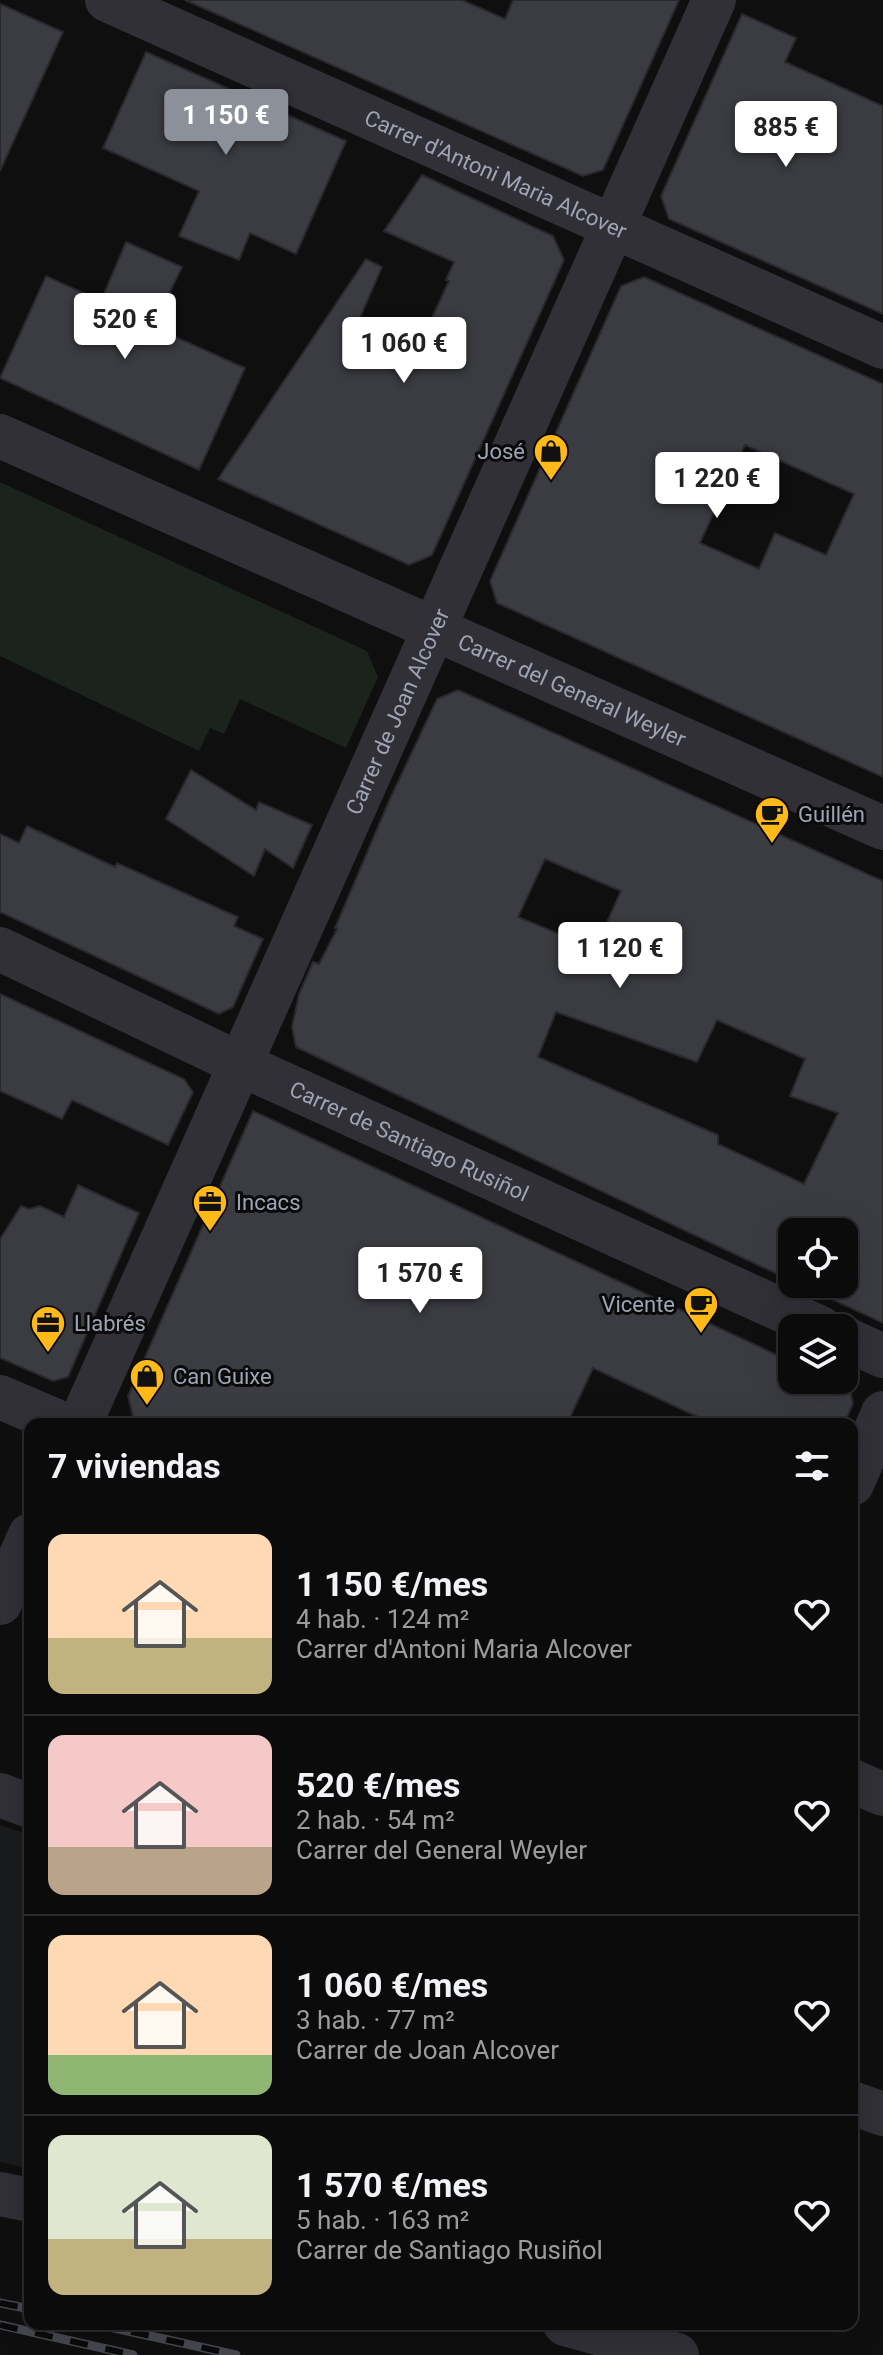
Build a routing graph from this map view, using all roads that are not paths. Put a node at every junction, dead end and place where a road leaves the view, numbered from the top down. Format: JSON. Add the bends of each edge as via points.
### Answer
{"nodes":[{"id":1,"x":107,"y":0,"type":"edge"},
{"id":2,"x":714,"y":0,"type":"edge"},
{"id":3,"x":613,"y":226,"type":"junction"},
{"id":4,"x":883,"y":347,"type":"edge"},
{"id":5,"x":0,"y":436,"type":"edge"},
{"id":6,"x":434,"y":628,"type":"junction"},
{"id":7,"x":883,"y":828,"type":"edge"},
{"id":8,"x":0,"y":949,"type":"edge"},
{"id":9,"x":240,"y":1064,"type":"junction"},
{"id":10,"x":790,"y":1314,"type":"edge"},
{"id":11,"x":858,"y":1344,"type":"edge"},
{"id":12,"x":883,"y":1356,"type":"edge"},
{"id":13,"x":0,"y":1397,"type":"edge"},
{"id":14,"x":883,"y":1413,"type":"edge"},
{"id":15,"x":49,"y":1418,"type":"edge"},
{"id":16,"x":83,"y":1418,"type":"edge"},
{"id":17,"x":858,"y":1470,"type":"edge"},
{"id":18,"x":24,"y":1549,"type":"edge"},
{"id":19,"x":0,"y":1603,"type":"edge"},
{"id":20,"x":858,"y":1784,"type":"edge"},
{"id":21,"x":883,"y":1794,"type":"edge"},
{"id":22,"x":0,"y":1795,"type":"edge"},
{"id":23,"x":24,"y":1804,"type":"edge"},
{"id":24,"x":858,"y":2105,"type":"edge"},
{"id":25,"x":883,"y":2114,"type":"edge"},
{"id":26,"x":0,"y":2194,"type":"edge"},
{"id":27,"x":24,"y":2199,"type":"edge"},
{"id":28,"x":587,"y":2330,"type":"edge"},
{"id":29,"x":677,"y":2355,"type":"edge"}],
"edges":[{"from":1,"to":3,"type":"street","name":"Carrer d'Antoni Maria Alcover"},
{"from":2,"to":3,"type":"street","name":"Carrer de Joan Alcover"},
{"from":3,"to":4,"type":"street","name":"Carrer d'Antoni Maria Alcover"},
{"from":3,"to":6,"type":"street","name":"Carrer de Joan Alcover"},
{"from":5,"to":6,"type":"street","name":"Carrer del General Weyler"},
{"from":6,"to":7,"type":"street","name":"Carrer del General Weyler"},
{"from":6,"to":9,"type":"street","name":"Carrer de Joan Alcover"},
{"from":8,"to":9,"type":"street","name":"Carrer de Santiago Rusiñol"},
{"from":9,"to":10,"type":"street","name":"Carrer de Santiago Rusiñol"},
{"from":9,"to":16,"type":"street","name":"Carrer de Joan Alcover"},
{"from":11,"to":12,"type":"street"},
{"from":13,"to":15,"type":"street"},
{"from":14,"to":17,"type":"street"},
{"from":18,"to":19,"type":"street"},
{"from":20,"to":21,"type":"street"},
{"from":22,"to":23,"type":"street"},
{"from":24,"to":25,"type":"street"},
{"from":26,"to":27,"type":"street"},
{"from":28,"to":29,"type":"street"}]}
